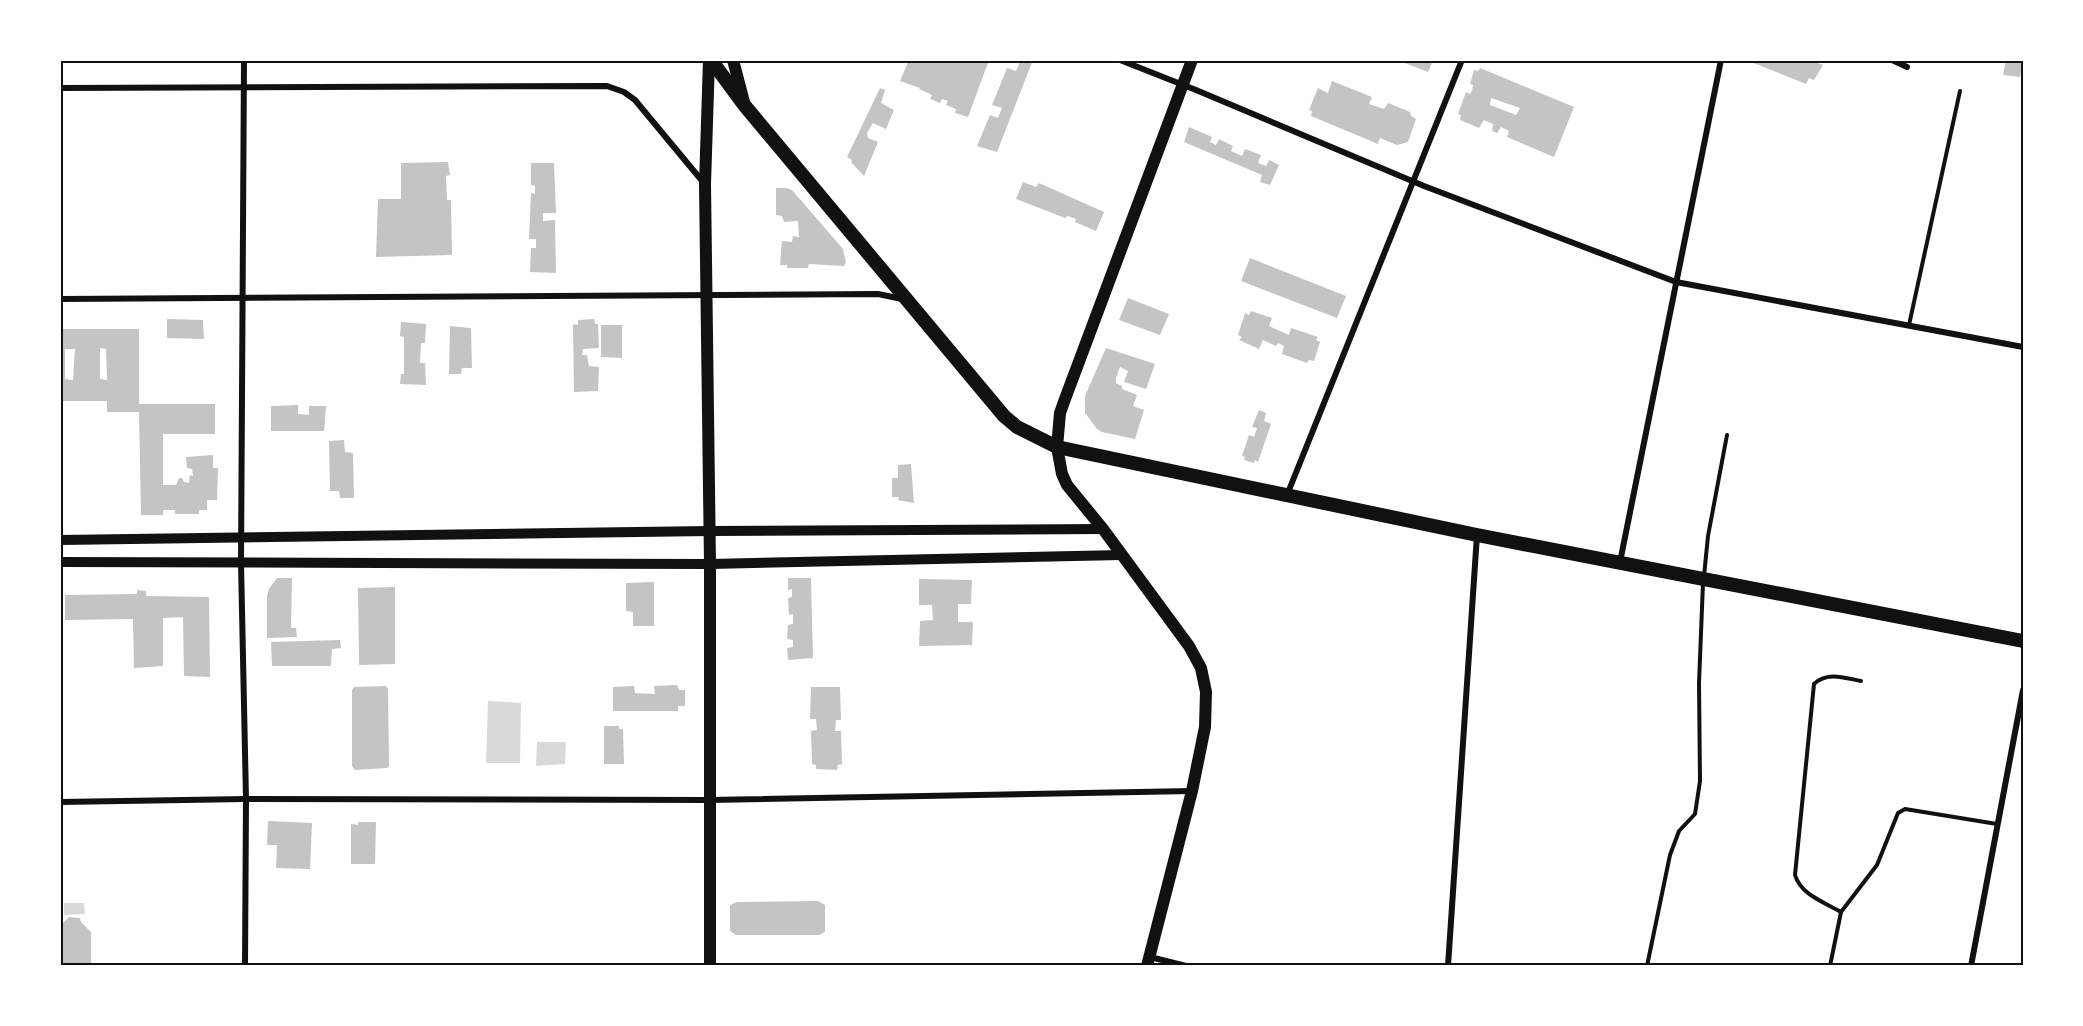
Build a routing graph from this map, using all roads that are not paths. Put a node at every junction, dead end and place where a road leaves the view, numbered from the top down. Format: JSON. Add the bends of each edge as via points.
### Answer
{"nodes":[{"id":1,"x":244,"y":60,"type":"edge"},
{"id":2,"x":710,"y":60,"type":"edge"},
{"id":3,"x":733,"y":60,"type":"edge"},
{"id":4,"x":1120,"y":60,"type":"edge"},
{"id":5,"x":1192,"y":60,"type":"edge"},
{"id":6,"x":1462,"y":60,"type":"edge"},
{"id":7,"x":1721,"y":60,"type":"edge"},
{"id":8,"x":1892,"y":60,"type":"edge"},
{"id":9,"x":1907,"y":67,"type":"dead end"},
{"id":10,"x":1182,"y":84,"type":"junction"},
{"id":11,"x":243,"y":86,"type":"junction"},
{"id":12,"x":60,"y":88,"type":"edge"},
{"id":13,"x":1960,"y":91,"type":"dead end"},
{"id":14,"x":745,"y":106,"type":"junction"},
{"id":15,"x":1413,"y":181,"type":"junction"},
{"id":16,"x":705,"y":184,"type":"junction"},
{"id":17,"x":1676,"y":282,"type":"junction"},
{"id":18,"x":706,"y":294,"type":"junction"},
{"id":19,"x":243,"y":298,"type":"junction"},
{"id":20,"x":60,"y":299,"type":"edge"},
{"id":21,"x":909,"y":303,"type":"junction"},
{"id":22,"x":1909,"y":326,"type":"junction"},
{"id":23,"x":2023,"y":347,"type":"edge"},
{"id":24,"x":1727,"y":435,"type":"dead end"},
{"id":25,"x":1057,"y":447,"type":"junction"},
{"id":26,"x":1287,"y":495,"type":"junction"},
{"id":27,"x":1103,"y":529,"type":"junction"},
{"id":28,"x":710,"y":531,"type":"junction"},
{"id":29,"x":1477,"y":535,"type":"junction"},
{"id":30,"x":242,"y":537,"type":"junction"},
{"id":31,"x":60,"y":540,"type":"edge"},
{"id":32,"x":1122,"y":555,"type":"junction"},
{"id":33,"x":60,"y":562,"type":"edge"},
{"id":34,"x":1620,"y":562,"type":"junction"},
{"id":35,"x":241,"y":563,"type":"junction"},
{"id":36,"x":710,"y":564,"type":"junction"},
{"id":37,"x":1703,"y":578,"type":"junction"},
{"id":38,"x":2023,"y":641,"type":"edge"},
{"id":39,"x":1861,"y":681,"type":"dead end"},
{"id":40,"x":2023,"y":690,"type":"edge"},
{"id":41,"x":1192,"y":791,"type":"junction"},
{"id":42,"x":246,"y":799,"type":"junction"},
{"id":43,"x":709,"y":800,"type":"junction"},
{"id":44,"x":60,"y":802,"type":"edge"},
{"id":45,"x":1998,"y":824,"type":"junction"},
{"id":46,"x":1841,"y":912,"type":"junction"},
{"id":47,"x":1149,"y":962,"type":"edge"},
{"id":48,"x":245,"y":966,"type":"edge"},
{"id":49,"x":710,"y":966,"type":"edge"},
{"id":50,"x":1186,"y":966,"type":"edge"},
{"id":51,"x":1448,"y":966,"type":"edge"},
{"id":52,"x":1647,"y":966,"type":"edge"},
{"id":53,"x":1830,"y":966,"type":"edge"},
{"id":54,"x":1971,"y":966,"type":"edge"}],
"edges":[{"from":1,"to":11,"type":"street"},
{"from":2,"to":14,"type":"main road"},
{"from":2,"to":16,"type":"main road"},
{"from":3,"to":14,"type":"main road"},
{"from":4,"to":10,"type":"street"},
{"from":5,"to":10,"type":"main road"},
{"from":6,"to":15,"type":"street"},
{"from":7,"to":17,"type":"street"},
{"from":8,"to":9,"type":"street"},
{"from":10,"to":15,"type":"street"},
{"from":10,"to":25,"type":"main road","via":[[1060,413]]},
{"from":11,"to":12,"type":"street"},
{"from":11,"to":16,"type":"street","via":[[607,86],[635,100]]},
{"from":11,"to":19,"type":"street"},
{"from":13,"to":22,"type":"lane"},
{"from":14,"to":21,"type":"main road"},
{"from":15,"to":17,"type":"street"},
{"from":15,"to":26,"type":"street"},
{"from":16,"to":18,"type":"main road"},
{"from":17,"to":22,"type":"street"},
{"from":17,"to":34,"type":"street"},
{"from":18,"to":19,"type":"street"},
{"from":18,"to":21,"type":"street","via":[[878,294]]},
{"from":18,"to":28,"type":"main road"},
{"from":19,"to":20,"type":"street"},
{"from":19,"to":30,"type":"street"},
{"from":21,"to":25,"type":"main road","via":[[1004,416]]},
{"from":22,"to":23,"type":"street"},
{"from":24,"to":37,"type":"lane"},
{"from":25,"to":26,"type":"main road"},
{"from":25,"to":27,"type":"main road","via":[[1067,485]]},
{"from":26,"to":29,"type":"main road"},
{"from":27,"to":28,"type":"street"},
{"from":27,"to":32,"type":"main road"},
{"from":28,"to":30,"type":"street"},
{"from":28,"to":36,"type":"main road"},
{"from":29,"to":34,"type":"main road"},
{"from":29,"to":51,"type":"street"},
{"from":30,"to":31,"type":"street"},
{"from":30,"to":35,"type":"street"},
{"from":32,"to":36,"type":"street"},
{"from":32,"to":41,"type":"main road","via":[[1201,668],[1206,692],[1205,727]]},
{"from":33,"to":35,"type":"street"},
{"from":34,"to":37,"type":"main road"},
{"from":35,"to":36,"type":"street"},
{"from":35,"to":42,"type":"street"},
{"from":36,"to":43,"type":"main road"},
{"from":37,"to":38,"type":"main road"},
{"from":37,"to":52,"type":"lane","via":[[1700,781],[1695,813],[1679,831],[1670,855]]},
{"from":39,"to":46,"type":"lane","via":[[1832,676],[1821,677],[1814,684],[1795,875],[1806,892]]},
{"from":40,"to":45,"type":"street"},
{"from":41,"to":43,"type":"street"},
{"from":41,"to":47,"type":"main road"},
{"from":42,"to":43,"type":"street"},
{"from":42,"to":44,"type":"street"},
{"from":42,"to":48,"type":"street"},
{"from":43,"to":49,"type":"main road"},
{"from":45,"to":46,"type":"lane","via":[[1905,809],[1894,820],[1877,865]]},
{"from":45,"to":54,"type":"street"},
{"from":46,"to":53,"type":"lane"},
{"from":47,"to":50,"type":"street"}]}
